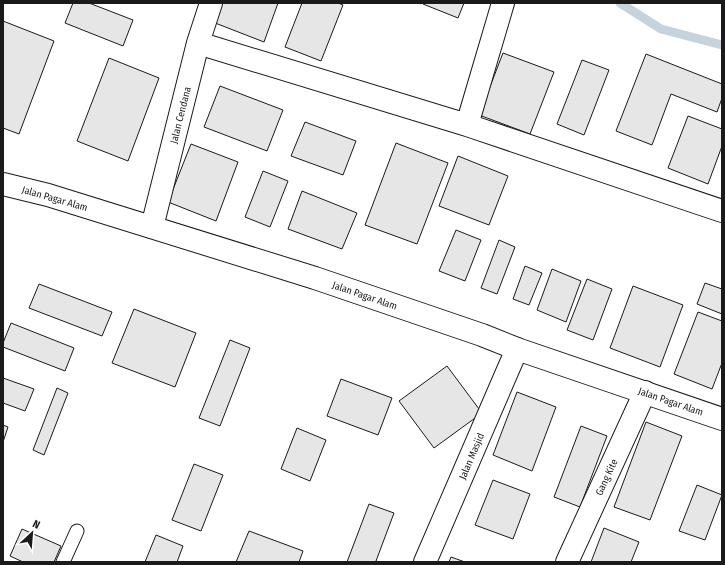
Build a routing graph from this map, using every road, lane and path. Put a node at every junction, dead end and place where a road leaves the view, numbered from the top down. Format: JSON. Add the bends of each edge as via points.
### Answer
{"nodes":[{"id":1,"x":211,"y":3,"type":"edge"},
{"id":2,"x":503,"y":3,"type":"edge"},
{"id":3,"x":198,"y":43,"type":"junction"},
{"id":4,"x":468,"y":125,"type":"junction"},
{"id":5,"x":3,"y":184,"type":"edge"},
{"id":6,"x":722,"y":211,"type":"edge"},
{"id":7,"x":152,"y":227,"type":"junction"},
{"id":8,"x":517,"y":349,"type":"junction"},
{"id":9,"x":645,"y":392,"type":"junction"},
{"id":10,"x":722,"y":419,"type":"edge"},
{"id":11,"x":77,"y":531,"type":"dead end"},
{"id":12,"x":63,"y":562,"type":"edge"},
{"id":13,"x":425,"y":562,"type":"edge"},
{"id":14,"x":568,"y":562,"type":"edge"}],
"edges":[{"from":1,"to":3,"type":"street","name":"Jalan Cendana"},
{"from":2,"to":4,"type":"street"},
{"from":3,"to":4,"type":"street"},
{"from":3,"to":7,"type":"street","name":"Jalan Cendana"},
{"from":4,"to":6,"type":"street"},
{"from":5,"to":7,"type":"street","name":"Jalan Pagar Alam"},
{"from":7,"to":8,"type":"street","name":"Jalan Pagar Alam","via":[[314,278]]},
{"from":8,"to":9,"type":"street","name":"Jalan Pagar Alam"},
{"from":8,"to":13,"type":"street","name":"Jalan Masjid"},
{"from":9,"to":10,"type":"street","name":"Jalan Pagar Alam"},
{"from":9,"to":14,"type":"street","name":"Gang Kite"},
{"from":11,"to":12,"type":"lane"}]}
